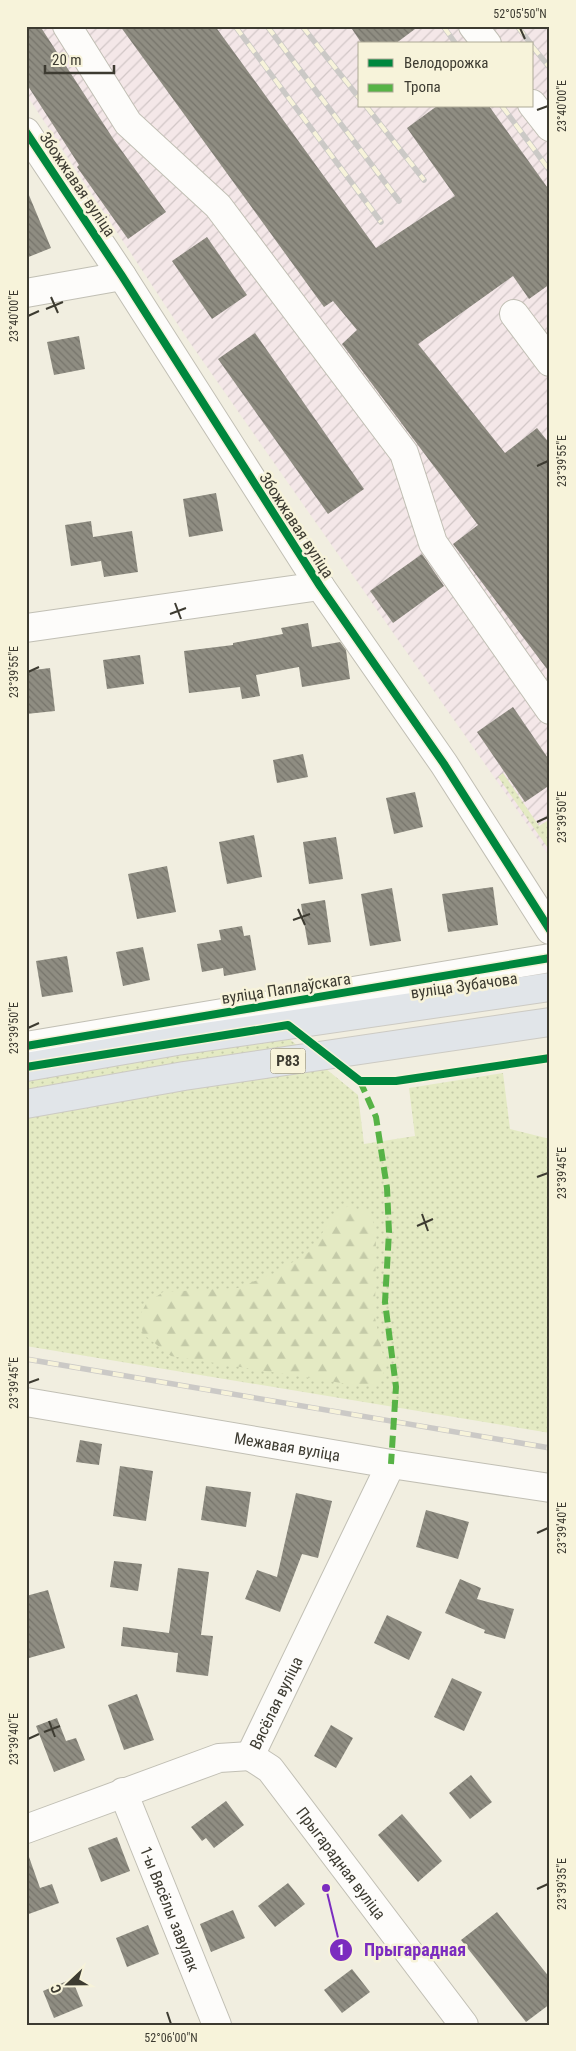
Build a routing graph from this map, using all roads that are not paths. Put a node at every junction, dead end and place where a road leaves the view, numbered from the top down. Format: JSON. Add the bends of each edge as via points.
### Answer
{"nodes":[{"id":1,"x":67,"y":26,"type":"edge"},
{"id":2,"x":473,"y":26,"type":"edge"},
{"id":3,"x":485,"y":42,"type":"edge"},
{"id":4,"x":534,"y":107,"type":"edge"},
{"id":5,"x":550,"y":127,"type":"edge"},
{"id":6,"x":26,"y":132,"type":"edge"},
{"id":7,"x":122,"y":276,"type":"junction"},
{"id":8,"x":26,"y":293,"type":"edge"},
{"id":9,"x":514,"y":314,"type":"dead end"},
{"id":10,"x":550,"y":362,"type":"edge"},
{"id":11,"x":320,"y":586,"type":"junction"},
{"id":12,"x":26,"y":628,"type":"edge"},
{"id":13,"x":550,"y":710,"type":"edge"},
{"id":14,"x":550,"y":930,"type":"edge"},
{"id":15,"x":550,"y":958,"type":"edge"},
{"id":16,"x":550,"y":987,"type":"edge"},
{"id":17,"x":550,"y":1022,"type":"edge"},
{"id":18,"x":26,"y":1046,"type":"edge"},
{"id":19,"x":26,"y":1068,"type":"edge"},
{"id":20,"x":26,"y":1104,"type":"edge"},
{"id":21,"x":26,"y":1402,"type":"edge"},
{"id":22,"x":391,"y":1464,"type":"junction"},
{"id":23,"x":550,"y":1488,"type":"edge"},
{"id":24,"x":250,"y":1756,"type":"junction"},
{"id":25,"x":123,"y":1792,"type":"junction"},
{"id":26,"x":26,"y":1829,"type":"edge"},
{"id":27,"x":218,"y":2025,"type":"edge"},
{"id":28,"x":464,"y":2025,"type":"edge"}],
"edges":[{"from":1,"to":13,"type":"street","via":[[128,123],[218,206],[404,453],[433,543]]},
{"from":2,"to":3,"type":"street"},
{"from":4,"to":5,"type":"street"},
{"from":6,"to":7,"type":"street","name":"Збожжавая вуліца"},
{"from":7,"to":8,"type":"street"},
{"from":7,"to":11,"type":"street","name":"Збожжавая вуліца"},
{"from":9,"to":10,"type":"street"},
{"from":11,"to":12,"type":"street"},
{"from":11,"to":14,"type":"street","name":"Збожжавая вуліца","via":[[444,764]]},
{"from":15,"to":18,"type":"street","name":"вуліца Паплаўскага"},
{"from":16,"to":19,"type":"highway","name":"вуліца Зубачова","number":"Р83","via":[[177,1041]]},
{"from":17,"to":20,"type":"highway","number":"Р83","via":[[184,1076]]},
{"from":21,"to":22,"type":"street","name":"Межавая вуліца"},
{"from":22,"to":23,"type":"street","name":"Межавая вуліца"},
{"from":22,"to":24,"type":"street","name":"Вясёлая вуліца"},
{"from":24,"to":25,"type":"street","name":"Вясёлая вуліца","via":[[219,1758]]},
{"from":24,"to":28,"type":"street","name":"Прыгарадная вуліца","via":[[270,1769]]},
{"from":25,"to":26,"type":"street","name":"Вясёлая вуліца"},
{"from":25,"to":27,"type":"street","name":"1-ы Вясёлы завулак"}]}
